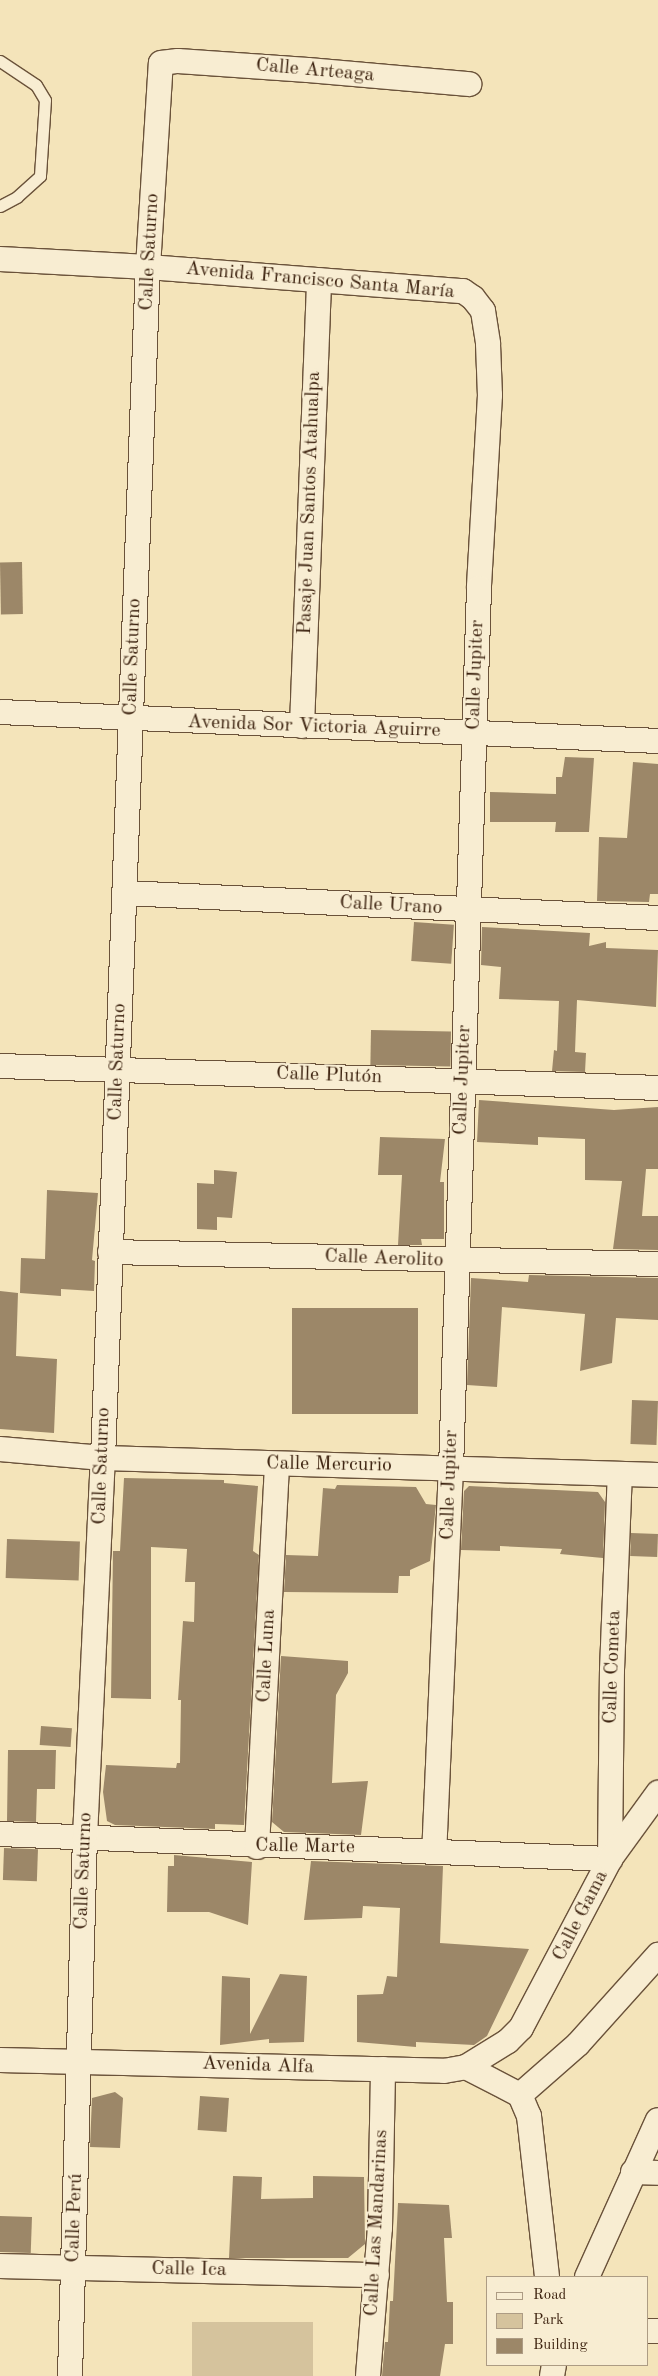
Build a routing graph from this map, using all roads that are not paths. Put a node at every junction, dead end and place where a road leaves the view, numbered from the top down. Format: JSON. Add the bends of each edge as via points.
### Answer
{"nodes":[{"id":1,"x":0,"y":61,"type":"edge"},
{"id":2,"x":161,"y":63,"type":"joint"},
{"id":3,"x":469,"y":84,"type":"dead end"},
{"id":4,"x":0,"y":206,"type":"edge"},
{"id":5,"x":0,"y":259,"type":"edge"},
{"id":6,"x":148,"y":267,"type":"junction"},
{"id":7,"x":319,"y":280,"type":"junction"},
{"id":8,"x":483,"y":311,"type":"joint"},
{"id":9,"x":0,"y":712,"type":"edge"},
{"id":10,"x":131,"y":720,"type":"junction"},
{"id":11,"x":302,"y":726,"type":"junction"},
{"id":12,"x":474,"y":733,"type":"junction"},
{"id":13,"x":658,"y":741,"type":"edge"},
{"id":14,"x":124,"y":893,"type":"junction"},
{"id":15,"x":468,"y":910,"type":"junction"},
{"id":16,"x":658,"y":918,"type":"edge"},
{"id":17,"x":0,"y":1066,"type":"edge"},
{"id":18,"x":117,"y":1069,"type":"junction"},
{"id":19,"x":463,"y":1081,"type":"junction"},
{"id":20,"x":658,"y":1088,"type":"edge"},
{"id":21,"x":110,"y":1252,"type":"junction"},
{"id":22,"x":458,"y":1261,"type":"junction"},
{"id":23,"x":658,"y":1264,"type":"edge"},
{"id":24,"x":0,"y":1449,"type":"edge"},
{"id":25,"x":102,"y":1458,"type":"junction"},
{"id":26,"x":277,"y":1465,"type":"junction"},
{"id":27,"x":451,"y":1467,"type":"junction"},
{"id":28,"x":620,"y":1475,"type":"junction"},
{"id":29,"x":658,"y":1475,"type":"edge"},
{"id":30,"x":658,"y":1793,"type":"edge"},
{"id":31,"x":0,"y":1834,"type":"edge"},
{"id":32,"x":85,"y":1838,"type":"junction"},
{"id":33,"x":257,"y":1847,"type":"junction"},
{"id":34,"x":434,"y":1850,"type":"junction"},
{"id":35,"x":610,"y":1859,"type":"junction"},
{"id":36,"x":658,"y":1955,"type":"edge"},
{"id":37,"x":508,"y":2041,"type":"joint"},
{"id":38,"x":0,"y":2060,"type":"edge"},
{"id":39,"x":80,"y":2060,"type":"junction"},
{"id":40,"x":466,"y":2067,"type":"junction"},
{"id":41,"x":383,"y":2069,"type":"junction"},
{"id":42,"x":520,"y":2095,"type":"junction"},
{"id":43,"x":658,"y":2120,"type":"edge"},
{"id":44,"x":633,"y":2172,"type":"junction"},
{"id":45,"x":658,"y":2173,"type":"edge"},
{"id":46,"x":0,"y":2266,"type":"edge"},
{"id":47,"x":74,"y":2268,"type":"junction"},
{"id":48,"x":377,"y":2275,"type":"junction"},
{"id":49,"x":547,"y":2276,"type":"edge"},
{"id":50,"x":588,"y":2276,"type":"edge"},
{"id":51,"x":70,"y":2376,"type":"edge"},
{"id":52,"x":368,"y":2376,"type":"edge"}],
"edges":[{"from":1,"to":4,"type":"lane","via":[[36,85],[45,100],[40,176],[17,197]]},
{"from":2,"to":3,"type":"street","name":"Calle Arteaga","via":[[252,66]]},
{"from":2,"to":6,"type":"street","name":"Calle Saturno"},
{"from":5,"to":6,"type":"street","name":"Avenida Francisco Santa María"},
{"from":6,"to":7,"type":"street","name":"Avenida Francisco Santa María"},
{"from":6,"to":10,"type":"street","name":"Calle Saturno"},
{"from":7,"to":8,"type":"street","name":"Avenida Francisco Santa María","via":[[463,291]]},
{"from":7,"to":11,"type":"street","name":"Pasaje Juan Santos Atahualpa"},
{"from":8,"to":12,"type":"street","name":"Calle Jupiter","via":[[490,395]]},
{"from":9,"to":10,"type":"street","name":"Avenida Sor Victoria Aguirre"},
{"from":10,"to":11,"type":"street","name":"Avenida Sor Victoria Aguirre"},
{"from":10,"to":14,"type":"street","name":"Calle Saturno"},
{"from":11,"to":12,"type":"street","name":"Avenida Sor Victoria Aguirre"},
{"from":12,"to":13,"type":"street","name":"Avenida Sor Victoria Aguirre"},
{"from":12,"to":15,"type":"street","name":"Calle Jupiter"},
{"from":14,"to":15,"type":"street","name":"Calle Urano"},
{"from":14,"to":18,"type":"street","name":"Calle Saturno"},
{"from":15,"to":16,"type":"street","name":"Calle Urano"},
{"from":15,"to":19,"type":"street","name":"Calle Jupiter"},
{"from":17,"to":18,"type":"street","name":"Calle Plutón"},
{"from":18,"to":19,"type":"street","name":"Calle Plutón"},
{"from":18,"to":21,"type":"street","name":"Calle Saturno"},
{"from":19,"to":20,"type":"street","name":"Calle Plutón"},
{"from":19,"to":22,"type":"street","name":"Calle Jupiter"},
{"from":21,"to":22,"type":"street","name":"Calle Aerolito"},
{"from":21,"to":25,"type":"street","name":"Calle Saturno"},
{"from":22,"to":23,"type":"street","name":"Calle Aerolito"},
{"from":22,"to":27,"type":"street","name":"Calle Jupiter"},
{"from":24,"to":25,"type":"street","name":"Calle Mercurio"},
{"from":25,"to":26,"type":"street","name":"Calle Mercurio"},
{"from":25,"to":32,"type":"street","name":"Calle Saturno"},
{"from":26,"to":27,"type":"street","name":"Calle Mercurio"},
{"from":26,"to":33,"type":"street","name":"Calle Luna"},
{"from":27,"to":28,"type":"street","name":"Calle Mercurio"},
{"from":27,"to":34,"type":"street","name":"Calle Jupiter"},
{"from":28,"to":29,"type":"street","name":"Calle Mercurio"},
{"from":28,"to":35,"type":"street","name":"Calle Cometa","via":[[612,1670]]},
{"from":30,"to":35,"type":"street","name":"Calle Gama"},
{"from":31,"to":32,"type":"street","name":"Calle Marte"},
{"from":32,"to":33,"type":"street","name":"Calle Marte"},
{"from":32,"to":39,"type":"street","name":"Calle Saturno"},
{"from":33,"to":34,"type":"street","name":"Calle Marte"},
{"from":34,"to":35,"type":"street","name":"Calle Marte"},
{"from":35,"to":37,"type":"street","name":"Calle Gama","via":[[532,2010]]},
{"from":36,"to":42,"type":"street","via":[[578,2044]]},
{"from":37,"to":40,"type":"street","name":"Avenida Alfa"},
{"from":38,"to":39,"type":"street","name":"Avenida Alfa"},
{"from":39,"to":41,"type":"street","name":"Avenida Alfa"},
{"from":39,"to":47,"type":"street","name":"Calle Perú"},
{"from":40,"to":41,"type":"street","name":"Avenida Alfa","via":[[444,2071]]},
{"from":40,"to":42,"type":"street"},
{"from":41,"to":48,"type":"street","name":"Calle Las Mandarinas"},
{"from":42,"to":49,"type":"street","via":[[529,2116]]},
{"from":43,"to":44,"type":"street"},
{"from":44,"to":45,"type":"street"},
{"from":44,"to":50,"type":"street"},
{"from":46,"to":47,"type":"street","name":"Calle Ica"},
{"from":47,"to":48,"type":"street","name":"Calle Ica"},
{"from":47,"to":51,"type":"street","name":"Calle Perú"},
{"from":48,"to":52,"type":"street","name":"Calle Las Mandarinas"}]}
